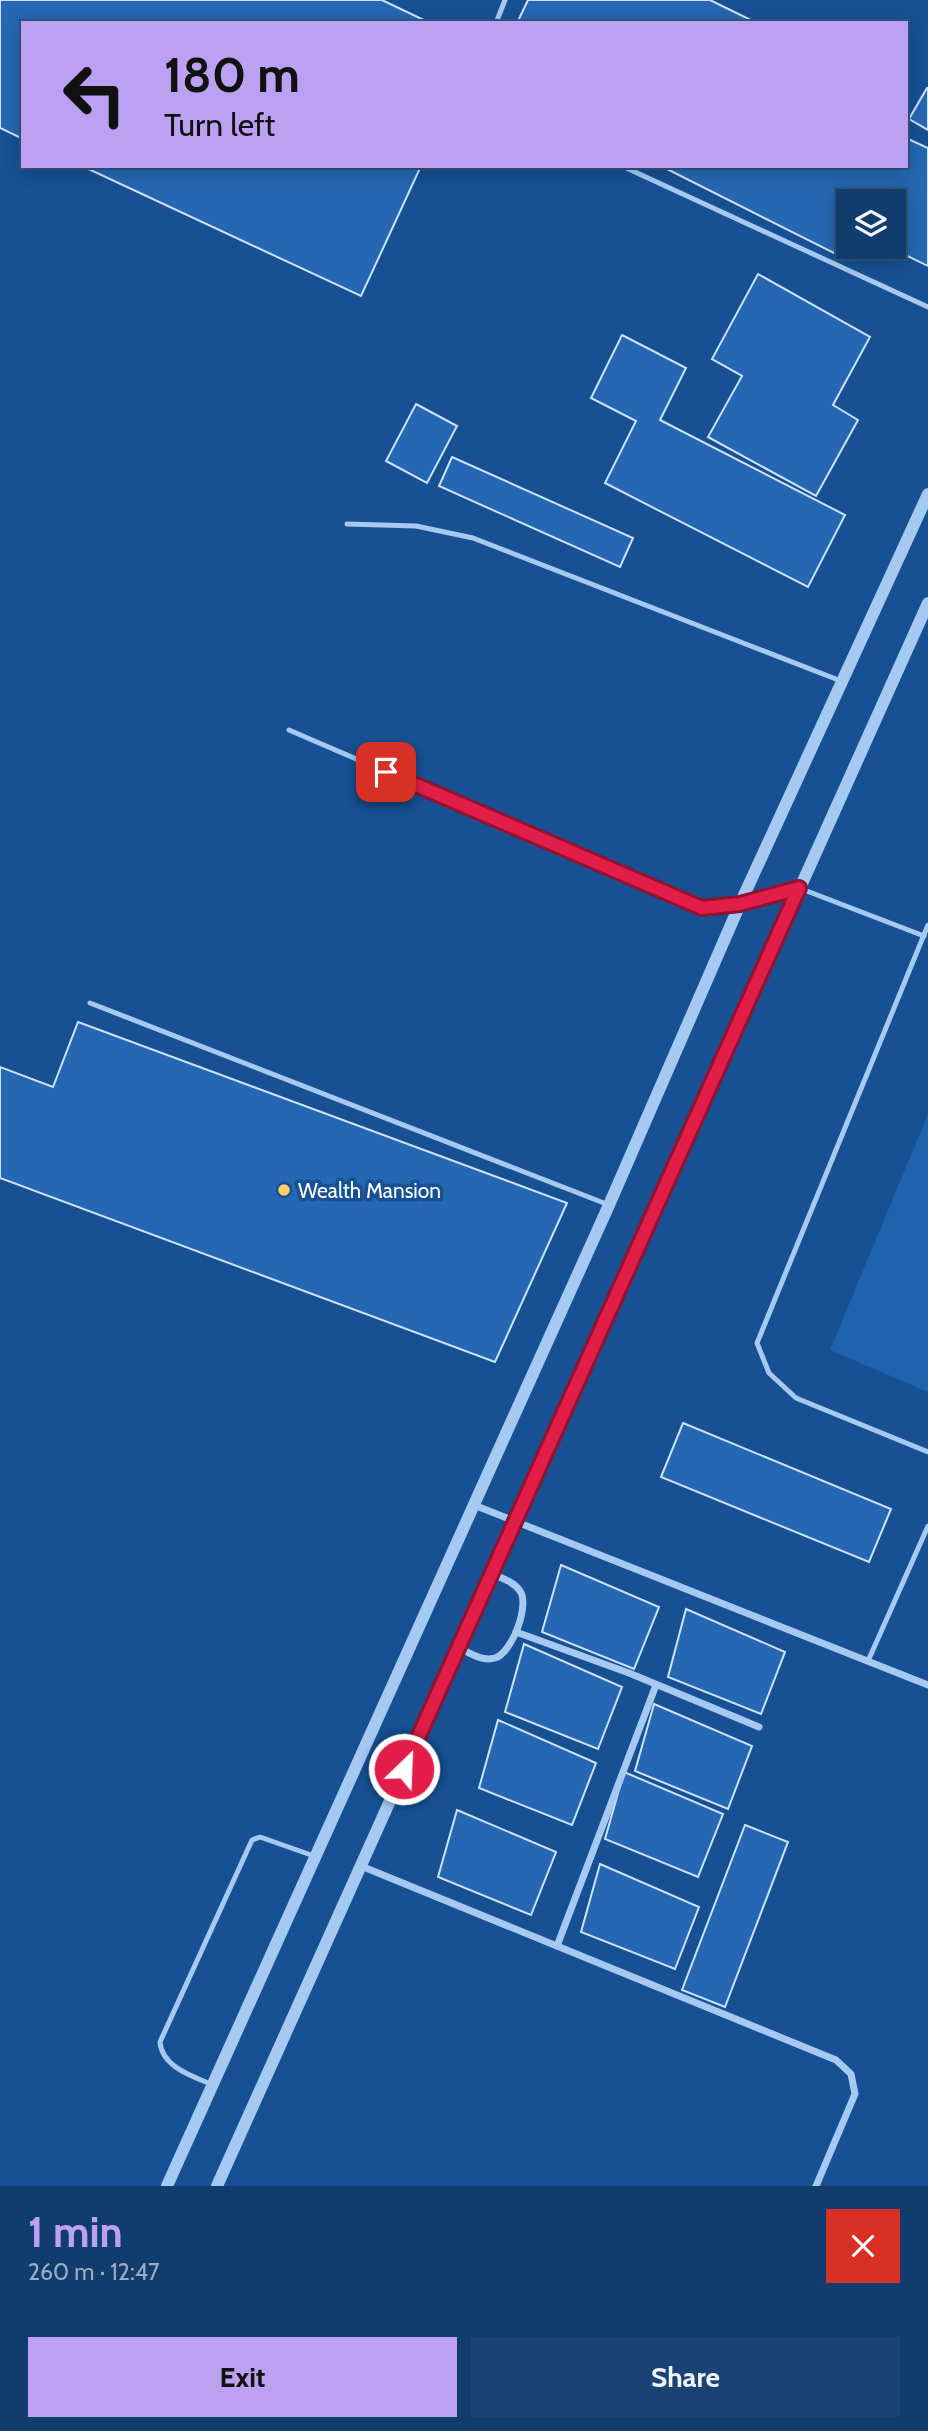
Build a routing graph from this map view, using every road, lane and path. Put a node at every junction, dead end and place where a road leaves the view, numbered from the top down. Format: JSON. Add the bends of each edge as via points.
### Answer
{"nodes":[{"id":1,"x":505,"y":0,"type":"edge"},
{"id":2,"x":497,"y":21,"type":"edge"},
{"id":3,"x":626,"y":168,"type":"edge"},
{"id":4,"x":928,"y":307,"type":"edge"},
{"id":5,"x":928,"y":494,"type":"edge"},
{"id":6,"x":347,"y":524,"type":"dead end"},
{"id":7,"x":928,"y":603,"type":"edge"},
{"id":8,"x":843,"y":682,"type":"junction"},
{"id":9,"x":289,"y":730,"type":"dead end"},
{"id":10,"x":799,"y":888,"type":"junction"},
{"id":11,"x":740,"y":904,"type":"junction"},
{"id":12,"x":928,"y":925,"type":"edge"},
{"id":13,"x":924,"y":936,"type":"junction"},
{"id":14,"x":90,"y":1003,"type":"dead end"},
{"id":15,"x":609,"y":1205,"type":"junction"},
{"id":16,"x":928,"y":1452,"type":"edge"},
{"id":17,"x":474,"y":1505,"type":"junction"},
{"id":18,"x":516,"y":1521,"type":"junction"},
{"id":19,"x":928,"y":1526,"type":"edge"},
{"id":20,"x":492,"y":1574,"type":"junction"},
{"id":21,"x":516,"y":1632,"type":"junction"},
{"id":22,"x":459,"y":1648,"type":"junction"},
{"id":23,"x":868,"y":1661,"type":"junction"},
{"id":24,"x":656,"y":1685,"type":"junction"},
{"id":25,"x":928,"y":1685,"type":"edge"},
{"id":26,"x":759,"y":1727,"type":"dead end"},
{"id":27,"x":316,"y":1857,"type":"junction"},
{"id":28,"x":361,"y":1866,"type":"junction"},
{"id":29,"x":557,"y":1946,"type":"junction"},
{"id":30,"x":213,"y":2085,"type":"junction"},
{"id":31,"x":167,"y":2186,"type":"edge"},
{"id":32,"x":217,"y":2186,"type":"edge"},
{"id":33,"x":816,"y":2186,"type":"edge"}],
"edges":[{"from":1,"to":2,"type":"lane"},
{"from":3,"to":4,"type":"lane"},
{"from":5,"to":8,"type":"street"},
{"from":6,"to":8,"type":"lane","via":[[416,526],[473,538]]},
{"from":7,"to":10,"type":"street"},
{"from":8,"to":11,"type":"street"},
{"from":9,"to":11,"type":"lane","via":[[702,908]]},
{"from":10,"to":11,"type":"lane"},
{"from":10,"to":13,"type":"lane"},
{"from":10,"to":18,"type":"street"},
{"from":11,"to":15,"type":"street"},
{"from":12,"to":13,"type":"lane"},
{"from":13,"to":16,"type":"lane","via":[[757,1343],[769,1373],[796,1398]]},
{"from":14,"to":15,"type":"lane"},
{"from":15,"to":17,"type":"street"},
{"from":17,"to":18,"type":"street"},
{"from":17,"to":27,"type":"street"},
{"from":18,"to":20,"type":"street"},
{"from":18,"to":23,"type":"street"},
{"from":19,"to":23,"type":"lane"},
{"from":20,"to":21,"type":"street","via":[[520,1590],[524,1600]]},
{"from":20,"to":22,"type":"street"},
{"from":21,"to":22,"type":"street","via":[[504,1654],[494,1659],[481,1659]]},
{"from":21,"to":24,"type":"street"},
{"from":22,"to":28,"type":"street"},
{"from":23,"to":25,"type":"street"},
{"from":24,"to":26,"type":"street"},
{"from":24,"to":29,"type":"street"},
{"from":27,"to":30,"type":"street"},
{"from":27,"to":30,"type":"lane","via":[[260,1837],[251,1840],[240,1863],[160,2042],[167,2061]]},
{"from":28,"to":29,"type":"street"},
{"from":28,"to":32,"type":"street"},
{"from":29,"to":33,"type":"street","via":[[836,2060],[851,2074],[856,2094]]},
{"from":30,"to":31,"type":"street"}]}
